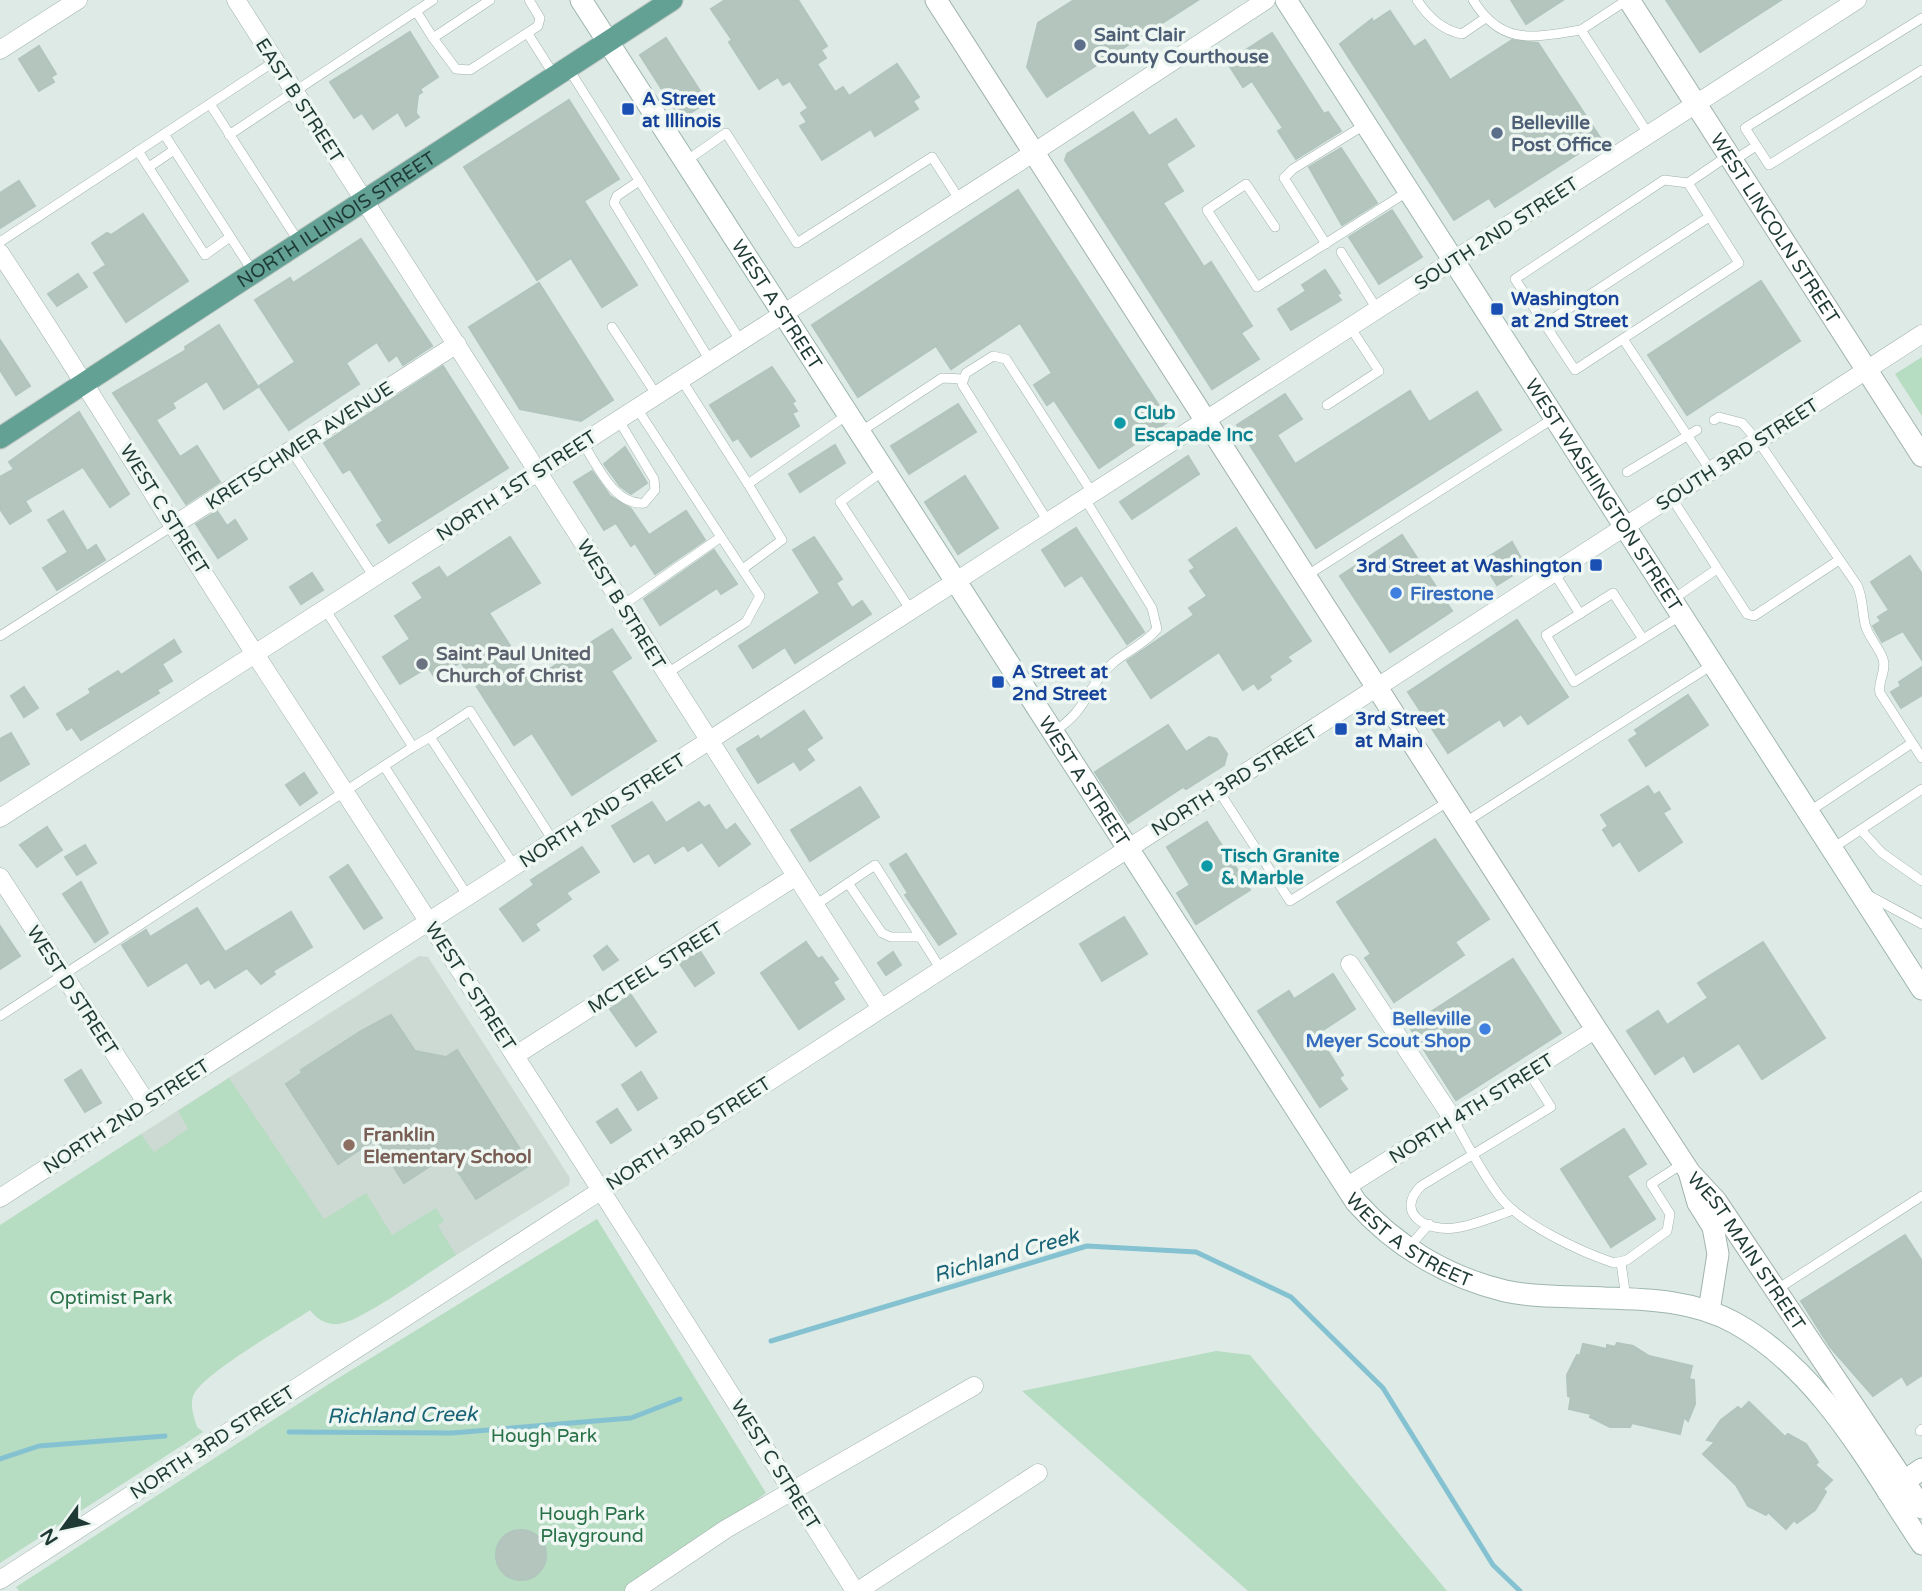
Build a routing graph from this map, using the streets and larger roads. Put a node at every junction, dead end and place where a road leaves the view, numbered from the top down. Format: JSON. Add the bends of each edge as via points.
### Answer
{"nodes":[{"id":1,"x":78,"y":0,"type":"edge"},
{"id":2,"x":236,"y":0,"type":"edge"},
{"id":3,"x":581,"y":0,"type":"edge"},
{"id":4,"x":672,"y":0,"type":"edge"},
{"id":5,"x":936,"y":0,"type":"edge"},
{"id":6,"x":1266,"y":0,"type":"edge"},
{"id":7,"x":1286,"y":0,"type":"edge"},
{"id":8,"x":1628,"y":0,"type":"edge"},
{"id":9,"x":1857,"y":0,"type":"edge"},
{"id":10,"x":608,"y":40,"type":"junction"},
{"id":11,"x":0,"y":50,"type":"edge"},
{"id":12,"x":1697,"y":104,"type":"junction"},
{"id":13,"x":1033,"y":153,"type":"junction"},
{"id":14,"x":364,"y":200,"type":"junction"},
{"id":15,"x":0,"y":253,"type":"edge"},
{"id":16,"x":1454,"y":260,"type":"junction"},
{"id":17,"x":781,"y":313,"type":"junction"},
{"id":18,"x":1922,"y":334,"type":"edge"},
{"id":19,"x":457,"y":344,"type":"junction"},
{"id":20,"x":1866,"y":370,"type":"junction"},
{"id":21,"x":85,"y":382,"type":"junction"},
{"id":22,"x":1204,"y":421,"type":"junction"},
{"id":23,"x":0,"y":438,"type":"edge"},
{"id":24,"x":1922,"y":456,"type":"edge"},
{"id":25,"x":538,"y":470,"type":"junction"},
{"id":26,"x":174,"y":525,"type":"junction"},
{"id":27,"x":1625,"y":527,"type":"junction"},
{"id":28,"x":956,"y":584,"type":"junction"},
{"id":29,"x":255,"y":654,"type":"junction"},
{"id":30,"x":1377,"y":689,"type":"junction"},
{"id":31,"x":708,"y":740,"type":"junction"},
{"id":32,"x":0,"y":818,"type":"edge"},
{"id":33,"x":1126,"y":848,"type":"junction"},
{"id":34,"x":0,"y":877,"type":"edge"},
{"id":35,"x":795,"y":877,"type":"junction"},
{"id":36,"x":430,"y":923,"type":"junction"},
{"id":37,"x":1350,"y":964,"type":"dead end"},
{"id":38,"x":1922,"y":989,"type":"edge"},
{"id":39,"x":880,"y":1007,"type":"junction"},
{"id":40,"x":1596,"y":1029,"type":"junction"},
{"id":41,"x":516,"y":1055,"type":"junction"},
{"id":42,"x":146,"y":1102,"type":"junction"},
{"id":43,"x":1453,"y":1119,"type":"junction"},
{"id":44,"x":1687,"y":1168,"type":"junction"},
{"id":45,"x":1346,"y":1187,"type":"junction"},
{"id":46,"x":602,"y":1189,"type":"junction"},
{"id":47,"x":0,"y":1198,"type":"edge"},
{"id":48,"x":1709,"y":1311,"type":"junction"},
{"id":49,"x":974,"y":1385,"type":"dead end"},
{"id":50,"x":1038,"y":1473,"type":"dead end"},
{"id":51,"x":1905,"y":1481,"type":"edge"},
{"id":52,"x":792,"y":1491,"type":"junction"},
{"id":53,"x":1922,"y":1508,"type":"edge"},
{"id":54,"x":1922,"y":1544,"type":"edge"},
{"id":55,"x":0,"y":1580,"type":"edge"},
{"id":56,"x":634,"y":1591,"type":"edge"},
{"id":57,"x":857,"y":1591,"type":"edge"}],
"edges":[{"from":1,"to":11,"type":"street"},
{"from":2,"to":14,"type":"street","name":"EAST B STREET"},
{"from":3,"to":10,"type":"main road","name":"WEST A STREET"},
{"from":4,"to":10,"type":"main road","name":"NORTH ILLINOIS STREET"},
{"from":5,"to":13,"type":"main road"},
{"from":6,"to":13,"type":"street","name":"NORTH 1ST STREET"},
{"from":7,"to":16,"type":"main road","name":"WEST WASHINGTON STREET"},
{"from":8,"to":12,"type":"main road","name":"WEST LINCOLN STREET"},
{"from":9,"to":12,"type":"street","name":"SOUTH 2ND STREET"},
{"from":10,"to":14,"type":"main road","name":"NORTH ILLINOIS STREET"},
{"from":10,"to":17,"type":"main road","name":"WEST A STREET"},
{"from":12,"to":16,"type":"street","name":"SOUTH 2ND STREET"},
{"from":12,"to":20,"type":"main road","name":"WEST LINCOLN STREET"},
{"from":13,"to":17,"type":"street","name":"NORTH 1ST STREET"},
{"from":13,"to":22,"type":"main road"},
{"from":14,"to":19,"type":"street","name":"WEST B STREET"},
{"from":14,"to":21,"type":"main road","name":"NORTH ILLINOIS STREET"},
{"from":15,"to":21,"type":"street","name":"WEST C STREET"},
{"from":16,"to":22,"type":"street","name":"SOUTH 2ND STREET"},
{"from":16,"to":27,"type":"main road","name":"WEST WASHINGTON STREET"},
{"from":17,"to":25,"type":"street","name":"NORTH 1ST STREET"},
{"from":17,"to":28,"type":"main road","name":"WEST A STREET"},
{"from":18,"to":20,"type":"street","name":"SOUTH 3RD STREET"},
{"from":19,"to":25,"type":"street","name":"WEST B STREET"},
{"from":19,"to":26,"type":"street","name":"KRETSCHMER AVENUE"},
{"from":20,"to":24,"type":"main road","name":"WEST LINCOLN STREET"},
{"from":20,"to":27,"type":"street","name":"SOUTH 3RD STREET"},
{"from":21,"to":23,"type":"main road","name":"NORTH ILLINOIS STREET"},
{"from":21,"to":26,"type":"street","name":"WEST C STREET"},
{"from":22,"to":28,"type":"street","name":"NORTH 2ND STREET"},
{"from":22,"to":30,"type":"main road"},
{"from":25,"to":29,"type":"street","name":"NORTH 1ST STREET"},
{"from":25,"to":31,"type":"street","name":"WEST B STREET"},
{"from":26,"to":29,"type":"street","name":"WEST C STREET"},
{"from":27,"to":30,"type":"street","name":"SOUTH 3RD STREET"},
{"from":27,"to":38,"type":"main road","name":"WEST WASHINGTON STREET"},
{"from":28,"to":31,"type":"street","name":"NORTH 2ND STREET"},
{"from":28,"to":33,"type":"main road","name":"WEST A STREET"},
{"from":29,"to":32,"type":"street","name":"NORTH 1ST STREET"},
{"from":29,"to":36,"type":"street","name":"WEST C STREET"},
{"from":30,"to":33,"type":"street","name":"NORTH 3RD STREET"},
{"from":30,"to":40,"type":"main road"},
{"from":31,"to":35,"type":"street","name":"WEST B STREET"},
{"from":31,"to":36,"type":"street","name":"NORTH 2ND STREET"},
{"from":33,"to":39,"type":"street","name":"NORTH 3RD STREET"},
{"from":33,"to":45,"type":"main road","name":"WEST A STREET"},
{"from":34,"to":42,"type":"street","name":"WEST D STREET"},
{"from":35,"to":39,"type":"street","name":"WEST B STREET"},
{"from":35,"to":41,"type":"street","name":"MCTEEL STREET"},
{"from":36,"to":41,"type":"street","name":"WEST C STREET"},
{"from":36,"to":42,"type":"street","name":"NORTH 2ND STREET"},
{"from":37,"to":43,"type":"street"},
{"from":39,"to":46,"type":"street","name":"NORTH 3RD STREET"},
{"from":40,"to":43,"type":"street","name":"NORTH 4TH STREET"},
{"from":40,"to":44,"type":"main road"},
{"from":41,"to":46,"type":"street","name":"WEST C STREET"},
{"from":42,"to":47,"type":"street","name":"NORTH 2ND STREET"},
{"from":43,"to":45,"type":"street","name":"NORTH 4TH STREET"},
{"from":44,"to":48,"type":"main road","name":"WEST MAIN STREET","via":[[1698,1203],[1713,1227],[1718,1254]]},
{"from":44,"to":51,"type":"main road","name":"WEST MAIN STREET","via":[[1716,1201]]},
{"from":45,"to":48,"type":"main road","name":"WEST A STREET","via":[[1371,1220],[1408,1249],[1461,1276],[1506,1291],[1672,1302]]},
{"from":46,"to":52,"type":"street","name":"WEST C STREET"},
{"from":46,"to":55,"type":"street","name":"NORTH 3RD STREET"},
{"from":48,"to":51,"type":"main road","name":"WEST MAIN STREET","via":[[1766,1343]]},
{"from":49,"to":52,"type":"street"},
{"from":50,"to":57,"type":"street"},
{"from":51,"to":53,"type":"main road","name":"WEST MAIN STREET"},
{"from":51,"to":54,"type":"main road","name":"WEST MAIN STREET"},
{"from":52,"to":56,"type":"street"},
{"from":52,"to":57,"type":"street","name":"WEST C STREET"}]}
